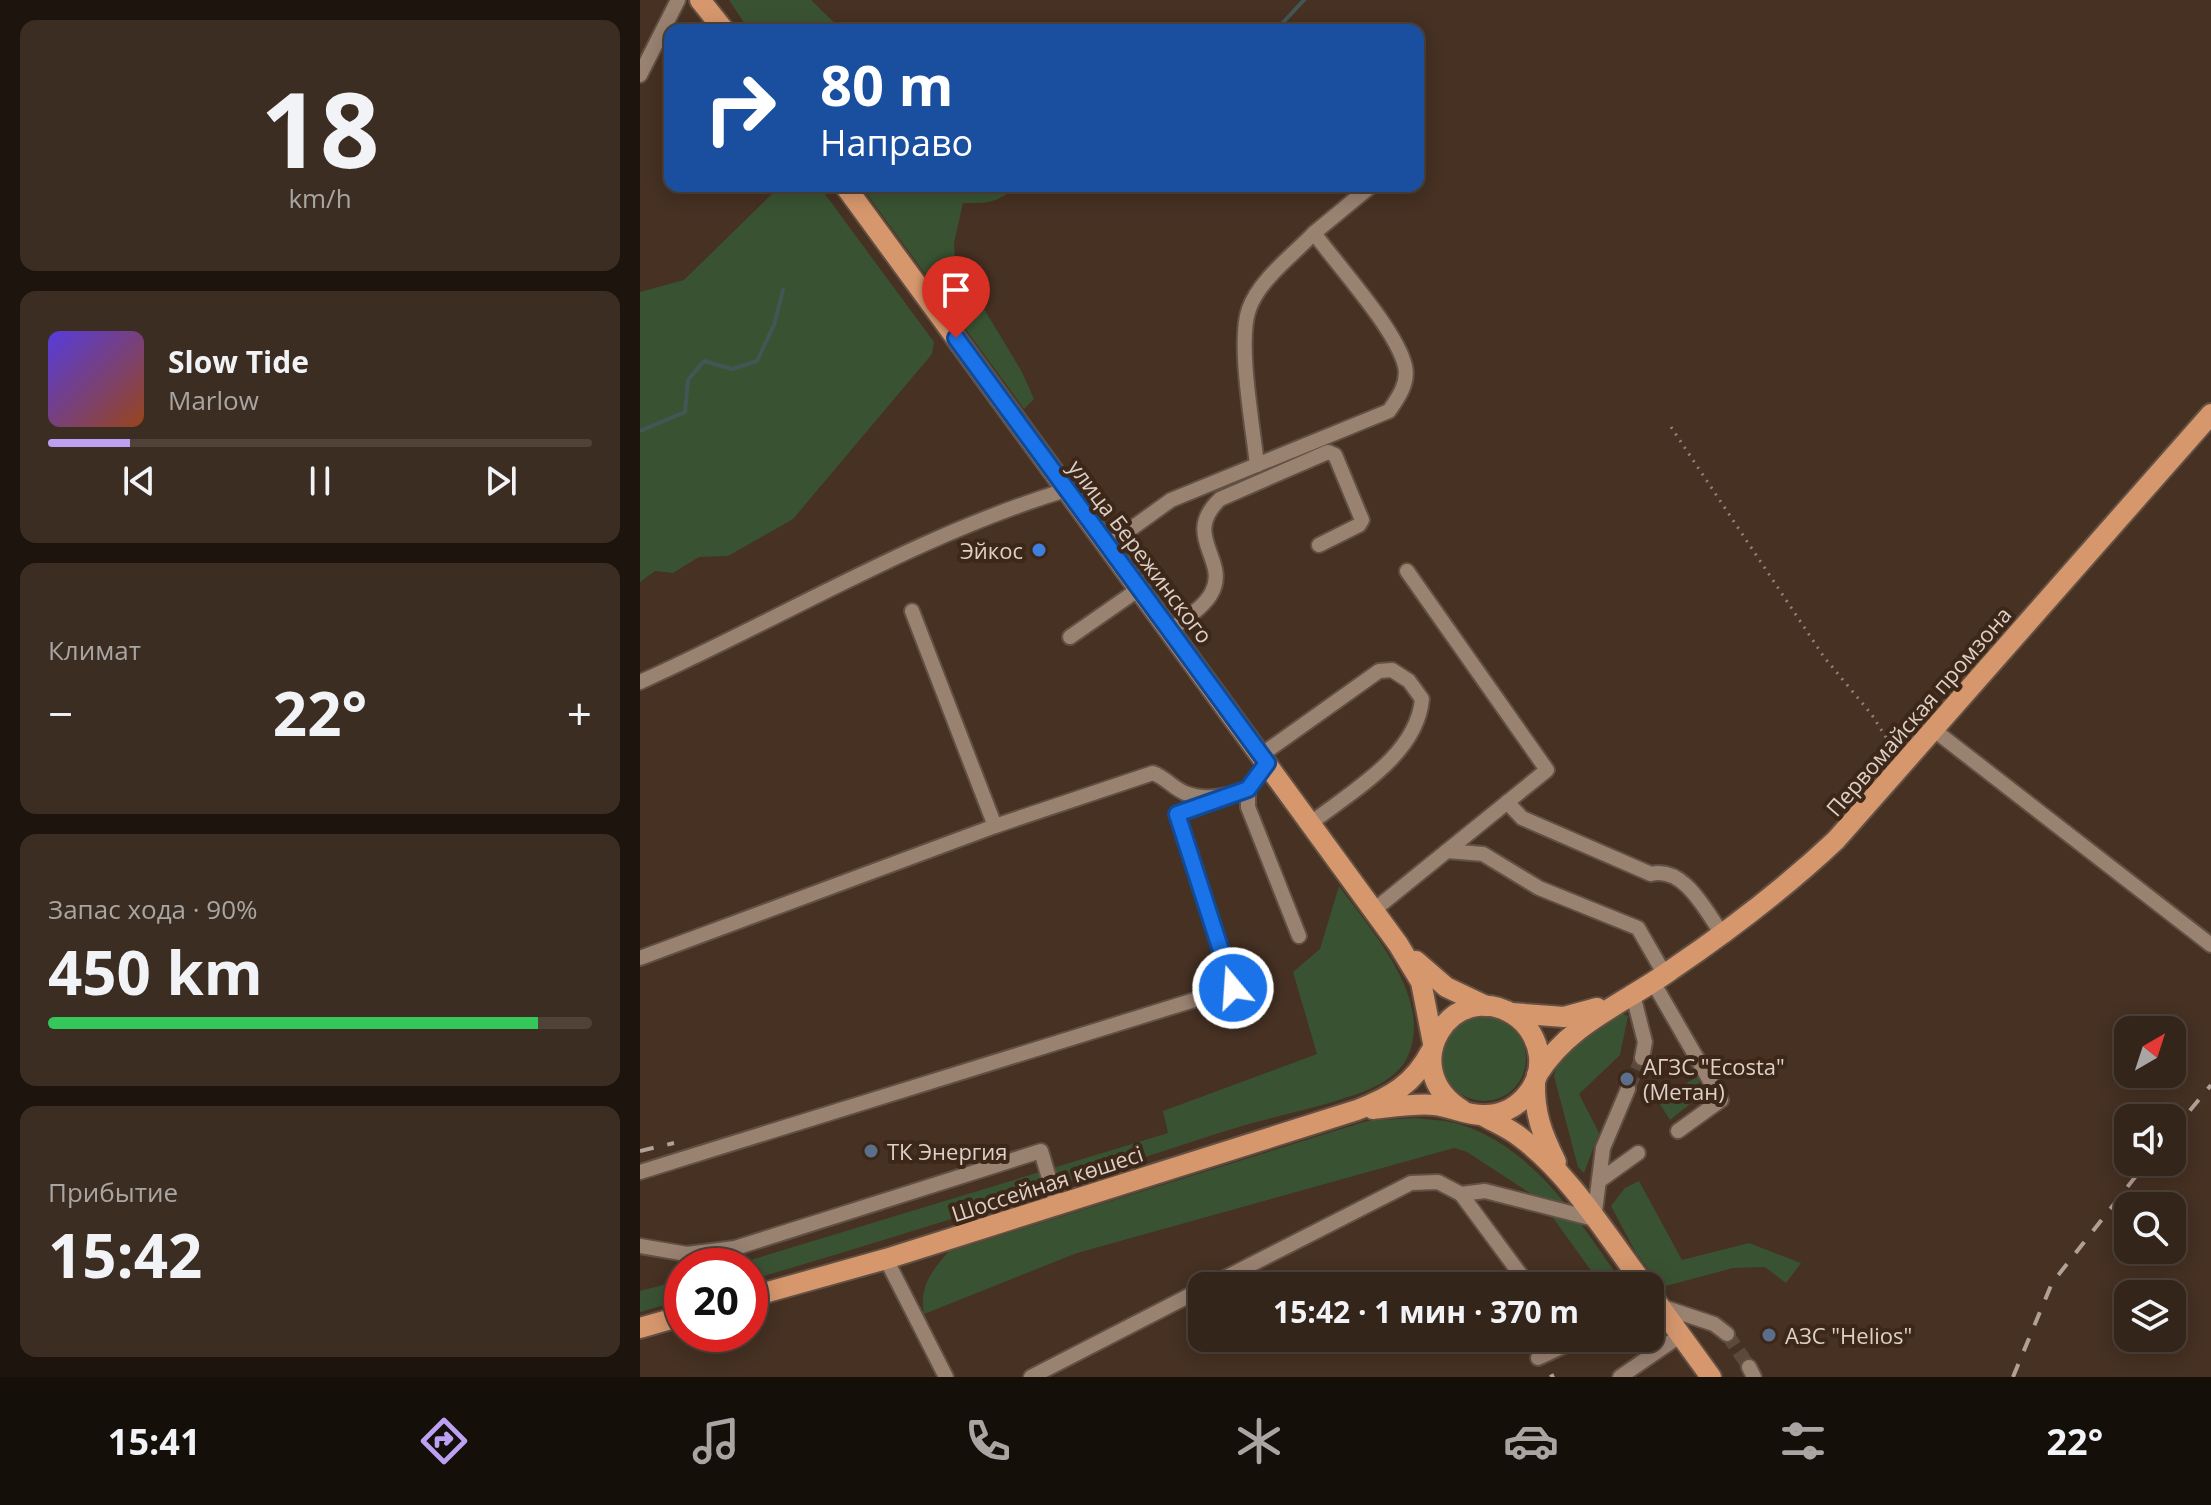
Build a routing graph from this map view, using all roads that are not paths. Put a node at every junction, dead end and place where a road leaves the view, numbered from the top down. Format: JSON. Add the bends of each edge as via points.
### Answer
{"nodes":[{"id":1,"x":678,"y":0,"type":"edge"},
{"id":2,"x":700,"y":0,"type":"edge"},
{"id":3,"x":666,"y":24,"type":"edge"},
{"id":4,"x":719,"y":24,"type":"edge"},
{"id":5,"x":664,"y":28,"type":"edge"},
{"id":6,"x":640,"y":75,"type":"edge"},
{"id":7,"x":849,"y":192,"type":"edge"},
{"id":8,"x":1364,"y":192,"type":"edge"},
{"id":9,"x":1314,"y":233,"type":"junction"},
{"id":10,"x":2211,"y":414,"type":"edge"},
{"id":11,"x":1257,"y":465,"type":"junction"},
{"id":12,"x":1066,"y":490,"type":"junction"},
{"id":13,"x":1319,"y":545,"type":"dead end"},
{"id":14,"x":1107,"y":546,"type":"junction"},
{"id":15,"x":1407,"y":571,"type":"dead end"},
{"id":16,"x":1139,"y":589,"type":"junction"},
{"id":17,"x":912,"y":611,"type":"dead end"},
{"id":18,"x":1170,"y":630,"type":"junction"},
{"id":19,"x":1070,"y":637,"type":"dead end"},
{"id":20,"x":640,"y":682,"type":"edge"},
{"id":21,"x":1934,"y":730,"type":"junction"},
{"id":22,"x":1264,"y":759,"type":"junction"},
{"id":23,"x":1248,"y":789,"type":"junction"},
{"id":24,"x":1231,"y":795,"type":"junction"},
{"id":25,"x":1507,"y":802,"type":"junction"},
{"id":26,"x":1311,"y":823,"type":"junction"},
{"id":27,"x":995,"y":826,"type":"junction"},
{"id":28,"x":1446,"y":851,"type":"junction"},
{"id":29,"x":1374,"y":910,"type":"junction"},
{"id":30,"x":1723,"y":935,"type":"junction"},
{"id":31,"x":1299,"y":936,"type":"dead end"},
{"id":32,"x":1398,"y":944,"type":"junction"},
{"id":33,"x":2211,"y":945,"type":"edge"},
{"id":34,"x":640,"y":958,"type":"edge"},
{"id":35,"x":1659,"y":979,"type":"junction"},
{"id":36,"x":1629,"y":998,"type":"junction"},
{"id":37,"x":1486,"y":1006,"type":"junction"},
{"id":38,"x":1511,"y":1013,"type":"junction"},
{"id":39,"x":1432,"y":1047,"type":"junction"},
{"id":40,"x":1642,"y":1058,"type":"tunnel mouth"},
{"id":41,"x":1536,"y":1077,"type":"junction"},
{"id":42,"x":1628,"y":1089,"type":"tunnel mouth"},
{"id":43,"x":1357,"y":1110,"type":"junction"},
{"id":44,"x":1472,"y":1113,"type":"junction"},
{"id":45,"x":1678,"y":1131,"type":"dead end"},
{"id":46,"x":1638,"y":1153,"type":"dead end"},
{"id":47,"x":640,"y":1172,"type":"edge"},
{"id":48,"x":1565,"y":1180,"type":"junction"},
{"id":49,"x":1599,"y":1181,"type":"junction"},
{"id":50,"x":1461,"y":1194,"type":"junction"},
{"id":51,"x":1057,"y":1205,"type":"junction"},
{"id":52,"x":1594,"y":1219,"type":"junction"},
{"id":53,"x":640,"y":1246,"type":"edge"},
{"id":54,"x":886,"y":1259,"type":"junction"},
{"id":55,"x":1236,"y":1272,"type":"edge"},
{"id":56,"x":1519,"y":1272,"type":"edge"},
{"id":57,"x":1634,"y":1272,"type":"edge"},
{"id":58,"x":768,"y":1292,"type":"edge"},
{"id":59,"x":1188,"y":1296,"type":"edge"},
{"id":60,"x":1664,"y":1303,"type":"edge"},
{"id":61,"x":1664,"y":1311,"type":"edge"},
{"id":62,"x":664,"y":1321,"type":"edge"},
{"id":63,"x":640,"y":1328,"type":"edge"},
{"id":64,"x":1727,"y":1334,"type":"tunnel mouth"},
{"id":65,"x":1681,"y":1335,"type":"junction"},
{"id":66,"x":1551,"y":1352,"type":"edge"},
{"id":67,"x":1538,"y":1358,"type":"dead end"},
{"id":68,"x":1707,"y":1375,"type":"edge"},
{"id":69,"x":946,"y":1377,"type":"edge"},
{"id":70,"x":1031,"y":1377,"type":"edge"},
{"id":71,"x":1620,"y":1377,"type":"edge"}],
"edges":[{"from":1,"to":3,"type":"lane"},
{"from":2,"to":4,"type":"main road"},
{"from":5,"to":6,"type":"lane"},
{"from":7,"to":12,"type":"main road","name":"улица Бережинского"},
{"from":8,"to":9,"type":"lane"},
{"from":9,"to":11,"type":"lane","via":[[1258,291],[1248,310],[1245,335]]},
{"from":9,"to":11,"type":"lane","via":[[1395,341],[1406,368],[1403,389],[1389,411]]},
{"from":10,"to":21,"type":"main road","name":"Первомайская промзона"},
{"from":11,"to":14,"type":"lane","via":[[1171,500]]},
{"from":12,"to":14,"type":"main road","name":"улица Бережинского"},
{"from":12,"to":20,"type":"lane","via":[[1006,508],[911,548]]},
{"from":13,"to":18,"type":"lane","via":[[1362,520],[1335,455],[1328,452],[1208,509],[1202,527],[1216,579],[1212,592]]},
{"from":14,"to":16,"type":"main road","name":"улица Бережинского"},
{"from":15,"to":25,"type":"lane","via":[[1547,770]]},
{"from":16,"to":18,"type":"main road","name":"улица Бережинского"},
{"from":16,"to":19,"type":"lane"},
{"from":17,"to":27,"type":"lane"},
{"from":18,"to":22,"type":"main road","name":"улица Бережинского"},
{"from":21,"to":30,"type":"main road","name":"Первомайская промзона","via":[[1836,840],[1782,891]]},
{"from":21,"to":33,"type":"lane"},
{"from":22,"to":23,"type":"lane"},
{"from":22,"to":26,"type":"main road","name":"улица Бережинского"},
{"from":22,"to":26,"type":"lane","via":[[1379,671],[1392,670],[1409,681],[1422,699],[1421,718],[1408,742]]},
{"from":23,"to":24,"type":"lane"},
{"from":23,"to":31,"type":"lane","via":[[1248,807]]},
{"from":24,"to":27,"type":"lane","via":[[1184,793],[1153,773]]},
{"from":24,"to":47,"type":"lane","via":[[1177,814],[1233,988]]},
{"from":25,"to":28,"type":"lane"},
{"from":25,"to":30,"type":"lane","via":[[1522,818],[1651,874],[1663,871],[1680,878]]},
{"from":26,"to":29,"type":"main road","name":"улица Бережинского"},
{"from":27,"to":34,"type":"lane"},
{"from":28,"to":29,"type":"lane"},
{"from":28,"to":35,"type":"lane","via":[[1483,854],[1539,888],[1638,928]]},
{"from":29,"to":32,"type":"main road","name":"улица Бережинского"},
{"from":30,"to":35,"type":"main road","name":"Первомайская промзона"},
{"from":32,"to":37,"type":"main road","via":[[1446,987]]},
{"from":32,"to":39,"type":"main road","via":[[1421,982]]},
{"from":35,"to":36,"type":"main road","name":"Первомайская промзона"},
{"from":35,"to":45,"type":"lane","via":[[1721,1100]]},
{"from":36,"to":38,"type":"main road","via":[[1564,1017]]},
{"from":36,"to":40,"type":"lane","via":[[1645,1042]]},
{"from":36,"to":41,"type":"main road","name":"Первомайская промзона","via":[[1579,1027],[1553,1050]]},
{"from":37,"to":38,"type":"main road"},
{"from":37,"to":39,"type":"main road","via":[[1452,1017]]},
{"from":38,"to":41,"type":"main road","via":[[1537,1044]]},
{"from":39,"to":43,"type":"main road","via":[[1419,1073],[1402,1089]]},
{"from":39,"to":44,"type":"main road","via":[[1436,1086]]},
{"from":41,"to":44,"type":"main road","via":[[1517,1105]]},
{"from":41,"to":48,"type":"main road","via":[[1539,1128]]},
{"from":42,"to":49,"type":"lane","via":[[1603,1148]]},
{"from":43,"to":44,"type":"main road","via":[[1432,1105]]},
{"from":43,"to":51,"type":"main road","name":"Шоссейная көшесі"},
{"from":44,"to":48,"type":"main road","via":[[1519,1135]]},
{"from":46,"to":49,"type":"lane"},
{"from":48,"to":52,"type":"main road"},
{"from":49,"to":52,"type":"lane"},
{"from":50,"to":52,"type":"lane","via":[[1485,1191]]},
{"from":50,"to":55,"type":"lane","via":[[1438,1182],[1411,1183]]},
{"from":50,"to":56,"type":"lane"},
{"from":51,"to":53,"type":"lane","via":[[1041,1151],[735,1248],[687,1254]]},
{"from":51,"to":54,"type":"main road","name":"Шоссейная көшесі"},
{"from":52,"to":57,"type":"main road"},
{"from":54,"to":58,"type":"main road","name":"Шоссейная көшесі"},
{"from":54,"to":69,"type":"lane"},
{"from":59,"to":70,"type":"lane"},
{"from":60,"to":64,"type":"lane"},
{"from":61,"to":65,"type":"main road"},
{"from":62,"to":63,"type":"main road"},
{"from":65,"to":68,"type":"main road"},
{"from":65,"to":71,"type":"lane"},
{"from":66,"to":67,"type":"lane"}]}
